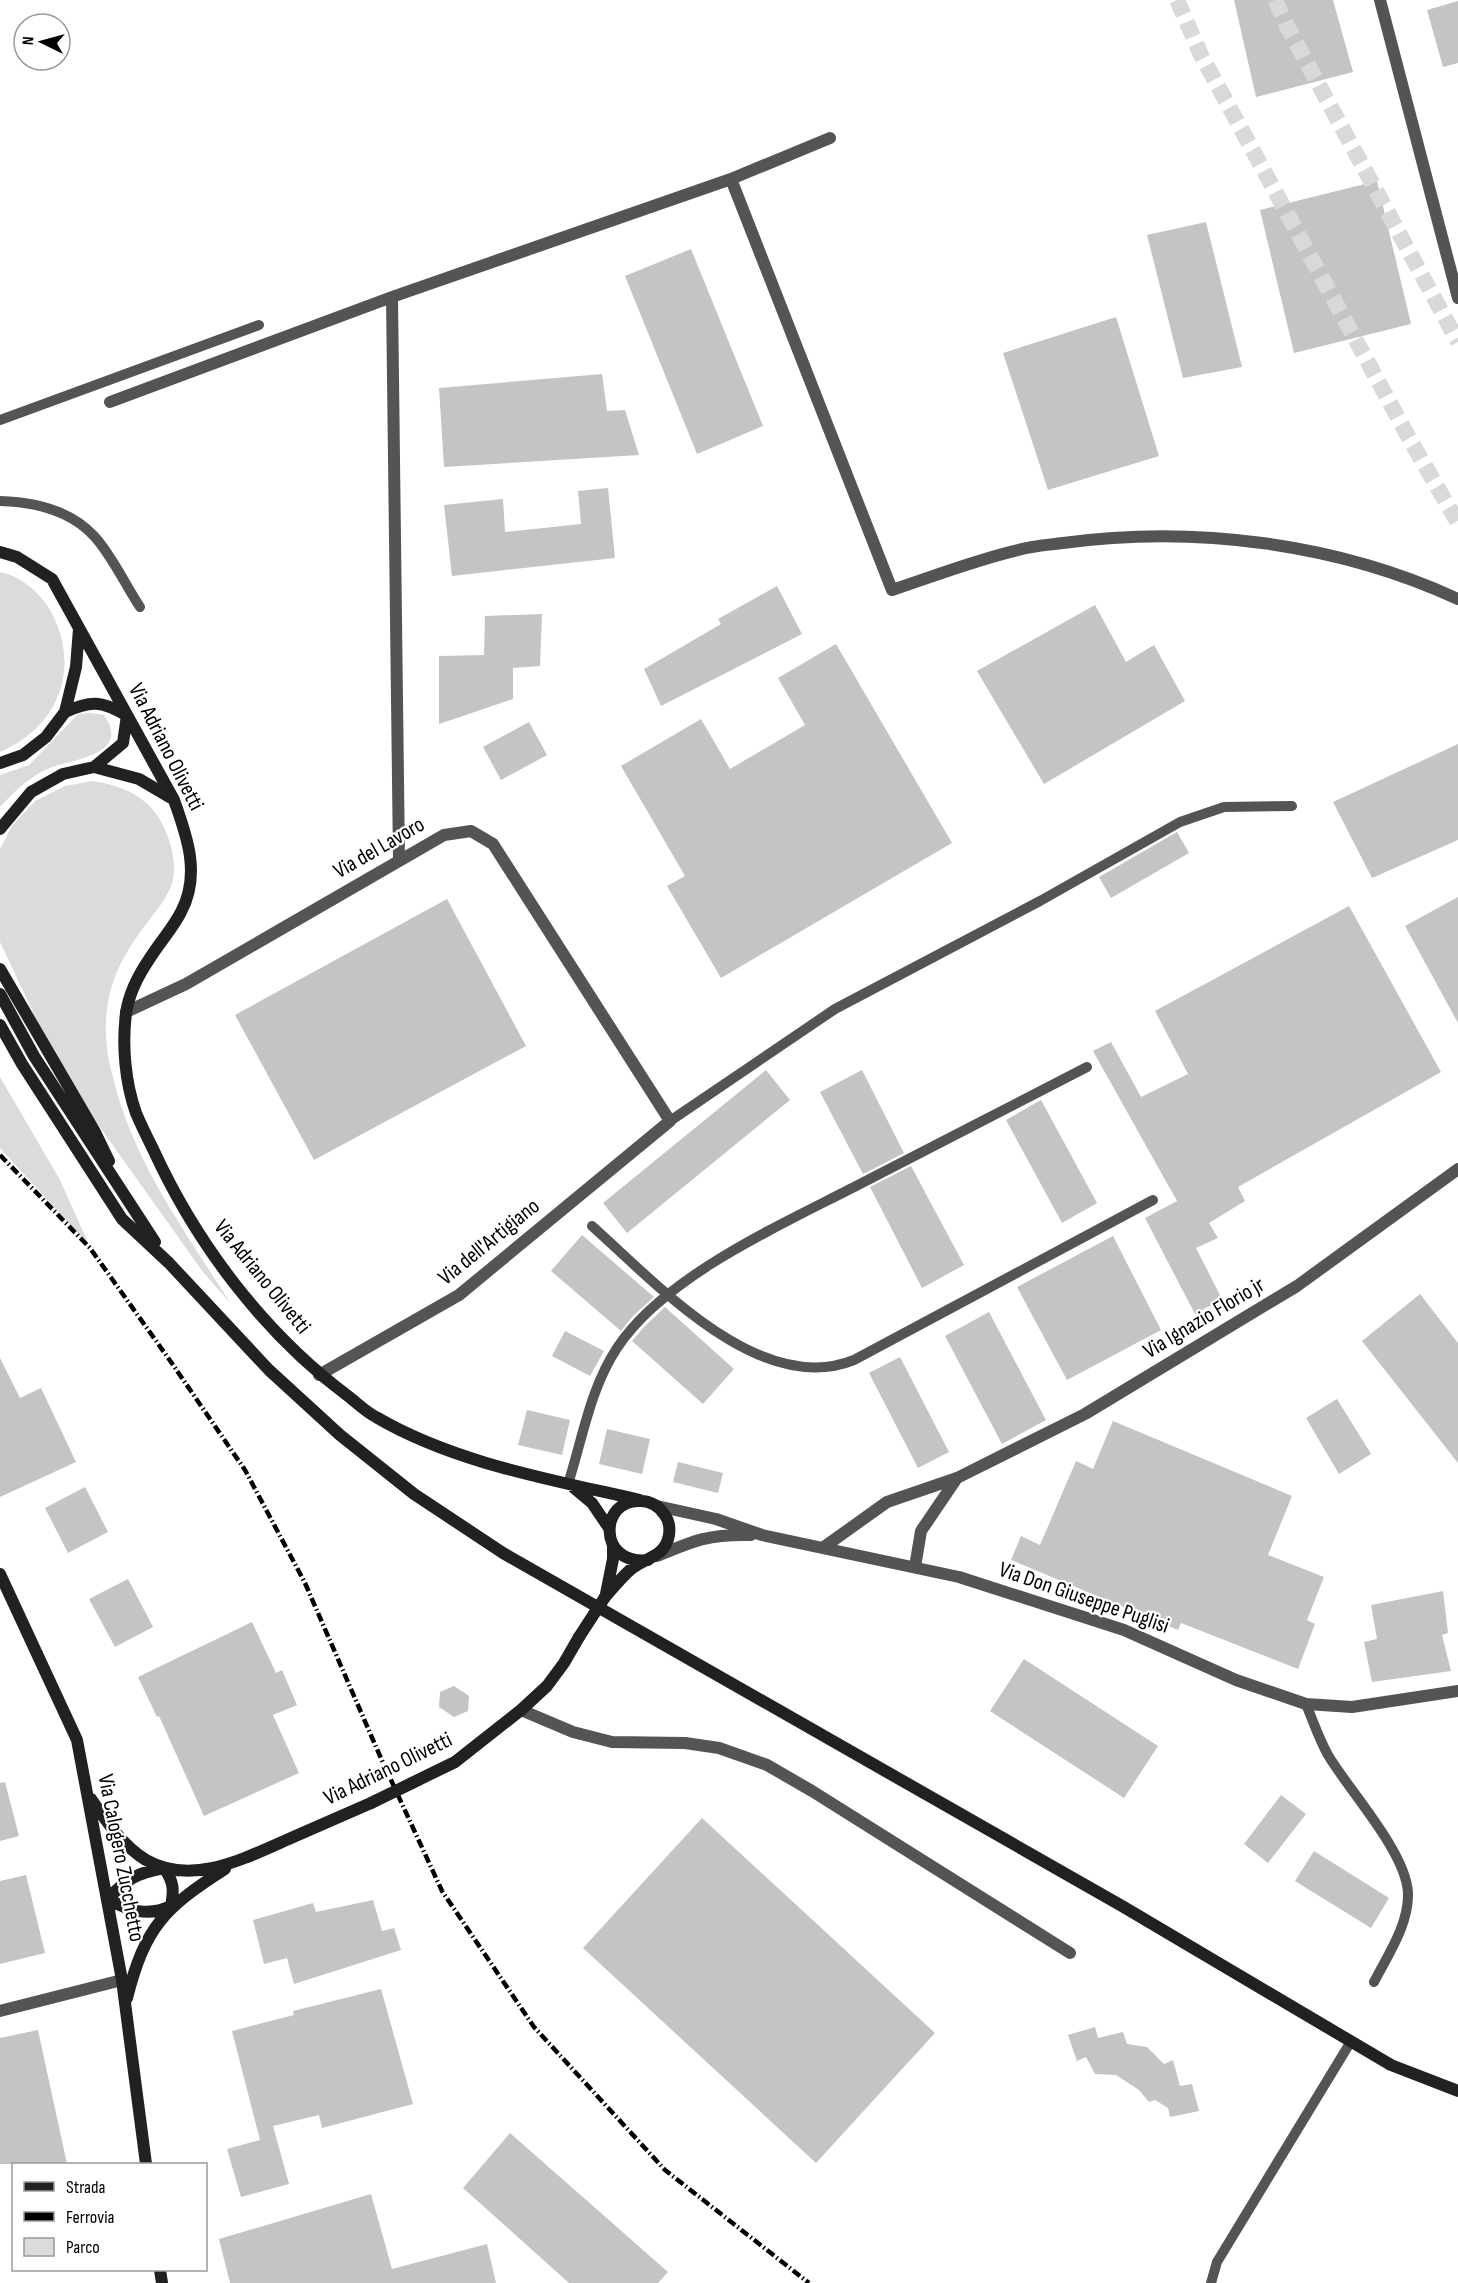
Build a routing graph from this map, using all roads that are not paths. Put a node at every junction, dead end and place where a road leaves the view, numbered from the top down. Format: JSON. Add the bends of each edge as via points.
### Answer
{"nodes":[{"id":1,"x":1380,"y":0,"type":"edge"},
{"id":2,"x":830,"y":138,"type":"dead end"},
{"id":3,"x":730,"y":179,"type":"junction"},
{"id":4,"x":392,"y":297,"type":"junction"},
{"id":5,"x":1458,"y":298,"type":"edge"},
{"id":6,"x":259,"y":324,"type":"dead end"},
{"id":7,"x":110,"y":402,"type":"dead end"},
{"id":8,"x":0,"y":420,"type":"edge"},
{"id":9,"x":0,"y":501,"type":"edge"},
{"id":10,"x":0,"y":552,"type":"edge"},
{"id":11,"x":1458,"y":598,"type":"edge"},
{"id":12,"x":140,"y":607,"type":"dead end"},
{"id":13,"x":79,"y":628,"type":"junction"},
{"id":14,"x":65,"y":712,"type":"junction"},
{"id":15,"x":127,"y":715,"type":"junction"},
{"id":16,"x":0,"y":763,"type":"edge"},
{"id":17,"x":94,"y":768,"type":"junction"},
{"id":18,"x":174,"y":800,"type":"junction"},
{"id":19,"x":1292,"y":806,"type":"dead end"},
{"id":20,"x":0,"y":829,"type":"edge"},
{"id":21,"x":399,"y":860,"type":"junction"},
{"id":22,"x":0,"y":969,"type":"edge"},
{"id":23,"x":0,"y":994,"type":"edge"},
{"id":24,"x":126,"y":1012,"type":"junction"},
{"id":25,"x":0,"y":1025,"type":"edge"},
{"id":26,"x":1087,"y":1067,"type":"dead end"},
{"id":27,"x":670,"y":1121,"type":"junction"},
{"id":28,"x":1458,"y":1170,"type":"edge"},
{"id":29,"x":1153,"y":1200,"type":"dead end"},
{"id":30,"x":130,"y":1206,"type":"junction"},
{"id":31,"x":592,"y":1226,"type":"dead end"},
{"id":32,"x":169,"y":1263,"type":"junction"},
{"id":33,"x":669,"y":1294,"type":"junction"},
{"id":34,"x":319,"y":1375,"type":"junction"},
{"id":35,"x":957,"y":1478,"type":"junction"},
{"id":36,"x":568,"y":1484,"type":"junction"},
{"id":37,"x":640,"y":1500,"type":"junction"},
{"id":38,"x":657,"y":1506,"type":"junction"},
{"id":39,"x":609,"y":1528,"type":"junction"},
{"id":40,"x":762,"y":1535,"type":"junction"},
{"id":41,"x":613,"y":1545,"type":"junction"},
{"id":42,"x":824,"y":1547,"type":"junction"},
{"id":43,"x":652,"y":1558,"type":"junction"},
{"id":44,"x":915,"y":1567,"type":"junction"},
{"id":45,"x":0,"y":1574,"type":"edge"},
{"id":46,"x":605,"y":1597,"type":"junction"},
{"id":47,"x":1458,"y":1691,"type":"edge"},
{"id":48,"x":1306,"y":1704,"type":"junction"},
{"id":49,"x":521,"y":1710,"type":"junction"},
{"id":50,"x":89,"y":1797,"type":"junction"},
{"id":51,"x":233,"y":1863,"type":"junction"},
{"id":52,"x":164,"y":1868,"type":"junction"},
{"id":53,"x":108,"y":1899,"type":"junction"},
{"id":54,"x":171,"y":1906,"type":"junction"},
{"id":55,"x":1070,"y":1953,"type":"dead end"},
{"id":56,"x":122,"y":1980,"type":"junction"},
{"id":57,"x":1374,"y":1982,"type":"dead end"},
{"id":58,"x":125,"y":2004,"type":"junction"},
{"id":59,"x":0,"y":2011,"type":"edge"},
{"id":60,"x":1350,"y":2043,"type":"junction"},
{"id":61,"x":1458,"y":2091,"type":"edge"},
{"id":62,"x":146,"y":2163,"type":"edge"},
{"id":63,"x":1211,"y":2283,"type":"edge"}],
"edges":[{"from":1,"to":5,"type":"street"},
{"from":2,"to":3,"type":"street"},
{"from":3,"to":4,"type":"street"},
{"from":3,"to":11,"type":"street","via":[[892,590],[1018,549],[1102,538],[1187,537],[1282,545],[1371,567]]},
{"from":4,"to":7,"type":"street"},
{"from":4,"to":21,"type":"street"},
{"from":6,"to":8,"type":"lane"},
{"from":9,"to":12,"type":"lane","via":[[24,501],[61,512],[94,536]]},
{"from":10,"to":13,"type":"main road","name":"Via Adriano Olivetti","via":[[17,556],[52,579]]},
{"from":13,"to":14,"type":"main road","via":[[76,667]]},
{"from":13,"to":15,"type":"main road","name":"Via Adriano Olivetti"},
{"from":14,"to":15,"type":"main road","via":[[81,705],[107,704]]},
{"from":14,"to":16,"type":"main road","via":[[46,737],[23,755]]},
{"from":15,"to":17,"type":"main road","via":[[123,742]]},
{"from":15,"to":18,"type":"main road","name":"Via Adriano Olivetti"},
{"from":17,"to":18,"type":"main road","via":[[139,779]]},
{"from":17,"to":20,"type":"main road","via":[[63,774],[31,792]]},
{"from":18,"to":24,"type":"main road","name":"Via Adriano Olivetti","via":[[190,849],[189,888],[182,911],[138,976]]},
{"from":19,"to":27,"type":"lane","via":[[1224,807],[1180,822],[835,1009]]},
{"from":21,"to":24,"type":"street","name":"Via del Lavoro","via":[[186,984]]},
{"from":21,"to":27,"type":"street","name":"Via del Lavoro","via":[[444,835],[471,831],[493,844]]},
{"from":22,"to":30,"type":"main road","via":[[95,1132]]},
{"from":23,"to":30,"type":"main road","via":[[34,1056]]},
{"from":24,"to":34,"type":"main road","name":"Via Adriano Olivetti","via":[[126,1069],[133,1101],[170,1186],[216,1260],[274,1331]]},
{"from":25,"to":32,"type":"main road","via":[[122,1219]]},
{"from":26,"to":33,"type":"lane","via":[[731,1251]]},
{"from":27,"to":34,"type":"street","name":"Via dell'Artigiano","via":[[459,1295]]},
{"from":28,"to":35,"type":"street","name":"Via Ignazio Florio jr","via":[[1297,1286],[1085,1414]]},
{"from":29,"to":33,"type":"lane","via":[[838,1366],[798,1367],[768,1358],[731,1342]]},
{"from":30,"to":32,"type":"main road"},
{"from":31,"to":33,"type":"lane"},
{"from":32,"to":60,"type":"main road","via":[[269,1370],[340,1435],[414,1494],[503,1554],[1122,1906]]},
{"from":33,"to":36,"type":"lane","via":[[618,1346],[603,1372],[590,1402]]},
{"from":34,"to":36,"type":"main road","name":"Via Adriano Olivetti","via":[[375,1417],[420,1438],[458,1454]]},
{"from":35,"to":42,"type":"street","name":"Via Ignazio Florio jr","via":[[887,1502]]},
{"from":35,"to":44,"type":"street","via":[[921,1531]]},
{"from":36,"to":37,"type":"main road","name":"Via Adriano Olivetti"},
{"from":36,"to":39,"type":"main road","name":"Via Adriano Olivetti","via":[[592,1503]]},
{"from":37,"to":38,"type":"main road"},
{"from":37,"to":39,"type":"main road","via":[[616,1511]]},
{"from":38,"to":40,"type":"street","name":"Via Don Giuseppe Puglisi","via":[[716,1519]]},
{"from":38,"to":43,"type":"main road","via":[[670,1531],[664,1549]]},
{"from":39,"to":41,"type":"main road"},
{"from":40,"to":42,"type":"street","name":"Via Don Giuseppe Puglisi"},
{"from":40,"to":43,"type":"street","name":"Via Don Giuseppe Puglisi","via":[[699,1538]]},
{"from":41,"to":43,"type":"main road","via":[[627,1559],[638,1562]]},
{"from":41,"to":46,"type":"main road","name":"Via Adriano Olivetti"},
{"from":42,"to":44,"type":"street","name":"Via Don Giuseppe Puglisi"},
{"from":43,"to":46,"type":"main road","name":"Via Adriano Olivetti","via":[[632,1569]]},
{"from":44,"to":48,"type":"street","name":"Via Don Giuseppe Puglisi","via":[[959,1577],[1124,1630],[1236,1680]]},
{"from":45,"to":50,"type":"main road","name":"Via Calogero Zucchetto","via":[[76,1740]]},
{"from":46,"to":49,"type":"main road","name":"Via Adriano Olivetti","bridge":true,"via":[[547,1686]]},
{"from":47,"to":48,"type":"street","name":"Via Don Giuseppe Puglisi","via":[[1352,1707]]},
{"from":48,"to":57,"type":"lane","via":[[1328,1754],[1405,1872],[1406,1914]]},
{"from":49,"to":51,"type":"main road","name":"Via Adriano Olivetti","bridge":true,"via":[[455,1762]]},
{"from":49,"to":55,"type":"street","via":[[573,1732],[612,1742],[685,1743],[718,1748],[767,1766]]},
{"from":50,"to":52,"type":"main road","name":"Via Adriano Olivetti","via":[[126,1844]]},
{"from":50,"to":53,"type":"main road","name":"Via Calogero Zucchetto"},
{"from":51,"to":52,"type":"main road","name":"Via Adriano Olivetti","via":[[200,1870]]},
{"from":51,"to":54,"type":"main road","name":"Via Adriano Olivetti"},
{"from":52,"to":53,"type":"main road","name":"Via Adriano Olivetti","via":[[129,1878]]},
{"from":52,"to":54,"type":"main road","via":[[175,1889]]},
{"from":53,"to":54,"type":"main road","name":"Via Adriano Olivetti","via":[[141,1912],[159,1912]]},
{"from":53,"to":56,"type":"main road","name":"Via Calogero Zucchetto"},
{"from":54,"to":58,"type":"main road","name":"Via Adriano Olivetti","via":[[152,1930],[135,1964]]},
{"from":56,"to":58,"type":"main road","name":"Via Calogero Zucchetto"},
{"from":56,"to":59,"type":"street"},
{"from":58,"to":62,"type":"main road","name":"Via Calogero Zucchetto"},
{"from":60,"to":61,"type":"main road","via":[[1391,2066]]},
{"from":60,"to":63,"type":"lane","via":[[1217,2262]]}]}
